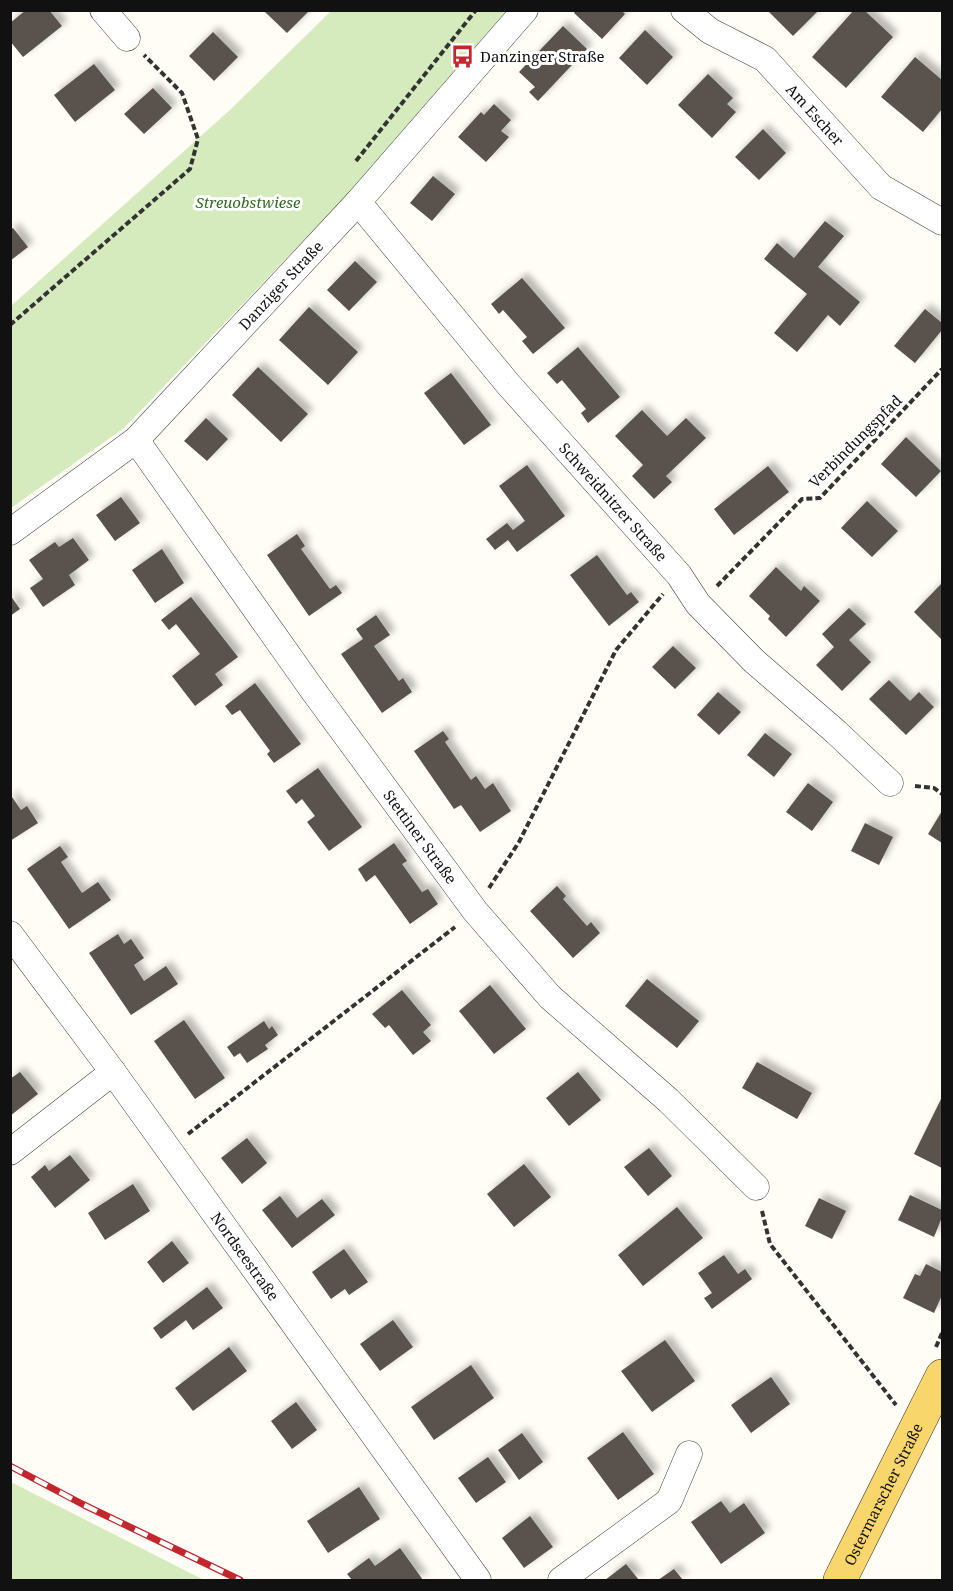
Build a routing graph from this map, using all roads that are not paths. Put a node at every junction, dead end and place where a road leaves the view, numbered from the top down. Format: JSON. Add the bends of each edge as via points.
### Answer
{"nodes":[{"id":1,"x":103,"y":10,"type":"edge"},
{"id":2,"x":525,"y":10,"type":"edge"},
{"id":3,"x":684,"y":10,"type":"edge"},
{"id":4,"x":127,"y":38,"type":"road end"},
{"id":5,"x":358,"y":202,"type":"junction"},
{"id":6,"x":942,"y":222,"type":"edge"},
{"id":7,"x":136,"y":440,"type":"junction"},
{"id":8,"x":10,"y":532,"type":"edge"},
{"id":9,"x":890,"y":783,"type":"dead end"},
{"id":10,"x":10,"y":934,"type":"edge"},
{"id":11,"x":113,"y":1072,"type":"junction"},
{"id":12,"x":10,"y":1152,"type":"edge"},
{"id":13,"x":756,"y":1187,"type":"road end"},
{"id":14,"x":942,"y":1376,"type":"edge"},
{"id":15,"x":688,"y":1454,"type":"dead end"},
{"id":16,"x":478,"y":1581,"type":"edge"},
{"id":17,"x":561,"y":1581,"type":"edge"},
{"id":18,"x":840,"y":1581,"type":"edge"}],
"edges":[{"from":1,"to":4,"type":"street"},
{"from":2,"to":5,"type":"street","name":"Danziger Straße"},
{"from":3,"to":6,"type":"street","name":"Am Escher","via":[[710,31],[765,59],[881,187]]},
{"from":5,"to":7,"type":"street","name":"Danziger Straße"},
{"from":5,"to":9,"type":"street","name":"Schweidnitzer Straße","via":[[508,384],[679,575],[698,604],[754,661]]},
{"from":7,"to":8,"type":"street","name":"Danziger Straße"},
{"from":7,"to":13,"type":"street","name":"Stettiner Straße","via":[[475,911],[550,997],[668,1100]]},
{"from":10,"to":11,"type":"street","name":"Nordseestraße"},
{"from":11,"to":12,"type":"street"},
{"from":11,"to":16,"type":"street","name":"Nordseestraße"},
{"from":14,"to":18,"type":"main road","name":"Ostermarscher Straße"},
{"from":15,"to":17,"type":"street","via":[[669,1501]]}]}
